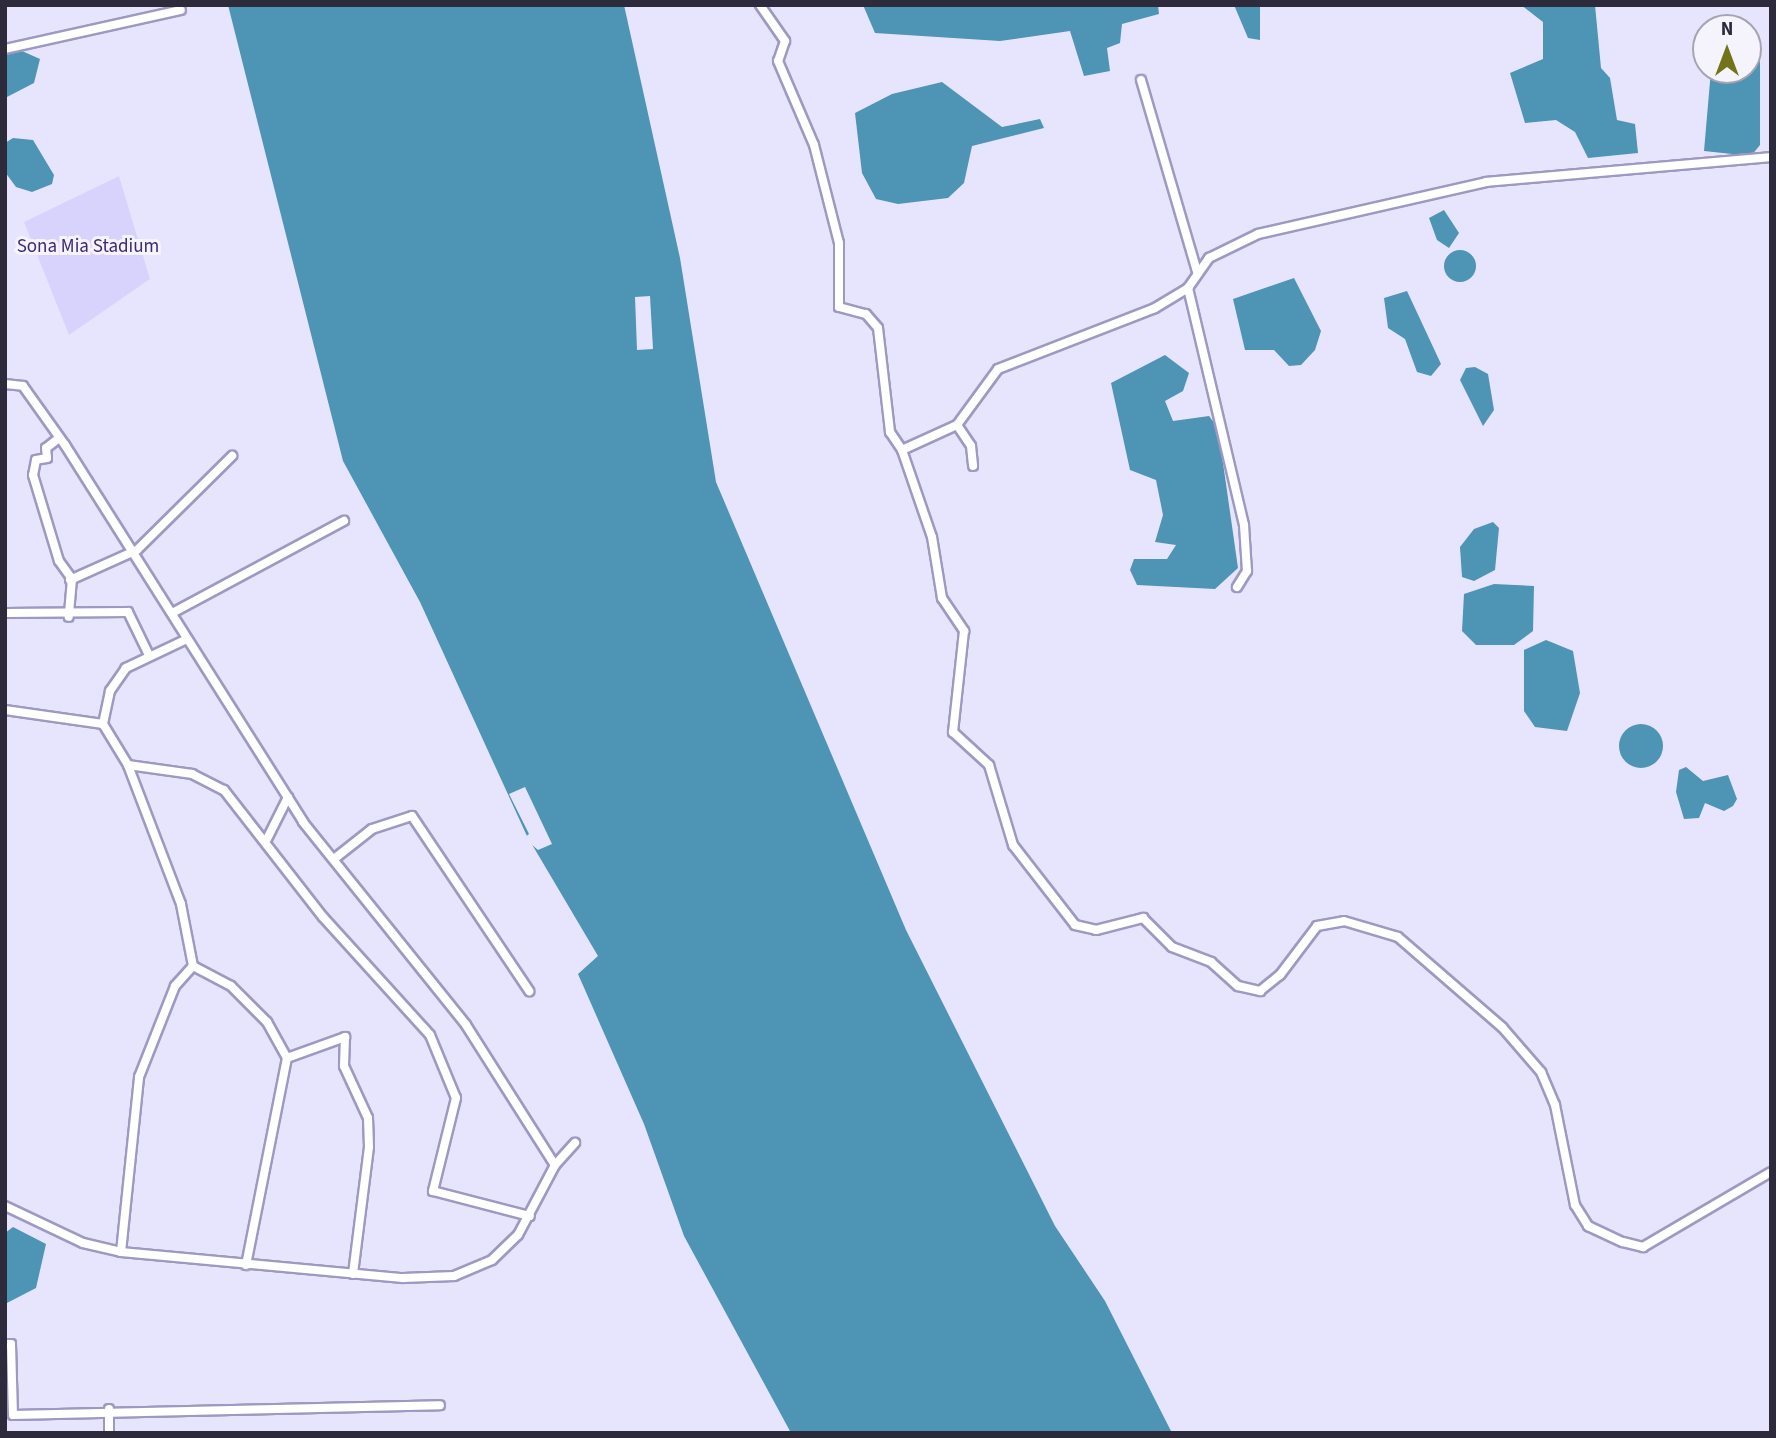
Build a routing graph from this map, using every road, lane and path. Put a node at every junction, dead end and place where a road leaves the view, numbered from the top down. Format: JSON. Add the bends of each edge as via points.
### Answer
{"nodes":[{"id":1,"x":760,"y":5,"type":"edge"},
{"id":2,"x":180,"y":10,"type":"dead end"},
{"id":3,"x":5,"y":49,"type":"edge"},
{"id":4,"x":1141,"y":80,"type":"dead end"},
{"id":5,"x":1771,"y":157,"type":"edge"},
{"id":6,"x":1197,"y":271,"type":"junction"},
{"id":7,"x":1188,"y":288,"type":"junction"},
{"id":8,"x":5,"y":384,"type":"edge"},
{"id":9,"x":957,"y":425,"type":"junction"},
{"id":10,"x":58,"y":438,"type":"junction"},
{"id":11,"x":902,"y":450,"type":"junction"},
{"id":12,"x":232,"y":456,"type":"dead end"},
{"id":13,"x":973,"y":466,"type":"dead end"},
{"id":14,"x":344,"y":521,"type":"dead end"},
{"id":15,"x":137,"y":550,"type":"junction"},
{"id":16,"x":70,"y":580,"type":"junction"},
{"id":17,"x":1237,"y":587,"type":"dead end"},
{"id":18,"x":174,"y":612,"type":"junction"},
{"id":19,"x":5,"y":613,"type":"edge"},
{"id":20,"x":69,"y":617,"type":"junction"},
{"id":21,"x":187,"y":639,"type":"junction"},
{"id":22,"x":149,"y":655,"type":"junction"},
{"id":23,"x":5,"y":710,"type":"edge"},
{"id":24,"x":103,"y":724,"type":"junction"},
{"id":25,"x":128,"y":765,"type":"junction"},
{"id":26,"x":288,"y":797,"type":"junction"},
{"id":27,"x":267,"y":839,"type":"junction"},
{"id":28,"x":334,"y":859,"type":"junction"},
{"id":29,"x":193,"y":966,"type":"junction"},
{"id":30,"x":529,"y":991,"type":"dead end"},
{"id":31,"x":287,"y":1058,"type":"junction"},
{"id":32,"x":575,"y":1143,"type":"dead end"},
{"id":33,"x":555,"y":1165,"type":"junction"},
{"id":34,"x":1771,"y":1172,"type":"edge"},
{"id":35,"x":5,"y":1206,"type":"edge"},
{"id":36,"x":530,"y":1216,"type":"junction"},
{"id":37,"x":121,"y":1252,"type":"junction"},
{"id":38,"x":247,"y":1265,"type":"junction"},
{"id":39,"x":352,"y":1274,"type":"junction"},
{"id":40,"x":5,"y":1344,"type":"edge"},
{"id":41,"x":440,"y":1405,"type":"dead end"},
{"id":42,"x":109,"y":1409,"type":"junction"},
{"id":43,"x":108,"y":1433,"type":"edge"}],
"edges":[{"from":1,"to":11,"type":"street","via":[[785,41],[778,61],[814,145],[839,243],[839,307],[866,314],[878,328],[890,432]]},
{"from":2,"to":3,"type":"street"},
{"from":4,"to":6,"type":"street"},
{"from":5,"to":6,"type":"street","via":[[1486,182],[1280,228],[1209,258]]},
{"from":6,"to":7,"type":"street"},
{"from":7,"to":9,"type":"street","via":[[1128,320],[998,369]]},
{"from":7,"to":17,"type":"street","via":[[1244,525],[1247,571]]},
{"from":8,"to":10,"type":"street","via":[[23,386]]},
{"from":9,"to":11,"type":"street"},
{"from":9,"to":13,"type":"street","via":[[971,446]]},
{"from":10,"to":15,"type":"street"},
{"from":10,"to":16,"type":"street","via":[[46,448],[47,458],[36,460],[33,475]]},
{"from":11,"to":34,"type":"street","via":[[932,537],[942,598],[964,631],[953,732],[989,765],[1013,845],[1075,925],[1096,930],[1143,918],[1172,947],[1211,962],[1238,986],[1260,991],[1280,975],[1317,926],[1344,922],[1398,937],[1502,1027],[1541,1072],[1555,1105],[1575,1205],[1588,1226],[1623,1242],[1643,1247]]},
{"from":12,"to":15,"type":"street"},
{"from":14,"to":18,"type":"street"},
{"from":15,"to":16,"type":"street"},
{"from":15,"to":18,"type":"street"},
{"from":16,"to":20,"type":"street"},
{"from":18,"to":21,"type":"street"},
{"from":19,"to":20,"type":"street"},
{"from":20,"to":22,"type":"street","via":[[128,612]]},
{"from":21,"to":22,"type":"street"},
{"from":21,"to":26,"type":"street"},
{"from":22,"to":24,"type":"street","via":[[126,668],[110,691]]},
{"from":23,"to":24,"type":"street"},
{"from":24,"to":25,"type":"street"},
{"from":25,"to":27,"type":"street","via":[[192,774],[224,790]]},
{"from":25,"to":29,"type":"street","via":[[181,904]]},
{"from":26,"to":27,"type":"street"},
{"from":26,"to":28,"type":"street"},
{"from":27,"to":36,"type":"street","via":[[323,917],[439,1050],[456,1098],[430,1180],[433,1191]]},
{"from":28,"to":30,"type":"street","via":[[372,829],[412,816]]},
{"from":28,"to":33,"type":"street","via":[[466,1025]]},
{"from":29,"to":31,"type":"street","via":[[232,986],[267,1022]]},
{"from":29,"to":37,"type":"street","via":[[175,986],[139,1077]]},
{"from":31,"to":38,"type":"street"},
{"from":31,"to":39,"type":"street","via":[[345,1037],[344,1066],[368,1118],[369,1147]]},
{"from":32,"to":33,"type":"street"},
{"from":33,"to":36,"type":"street"},
{"from":35,"to":37,"type":"street","via":[[83,1243]]},
{"from":36,"to":39,"type":"street","via":[[492,1260],[454,1276]]},
{"from":37,"to":38,"type":"street"},
{"from":38,"to":39,"type":"street"},
{"from":40,"to":42,"type":"street","via":[[11,1344],[13,1415]]},
{"from":41,"to":42,"type":"street"},
{"from":42,"to":43,"type":"street"}]}
